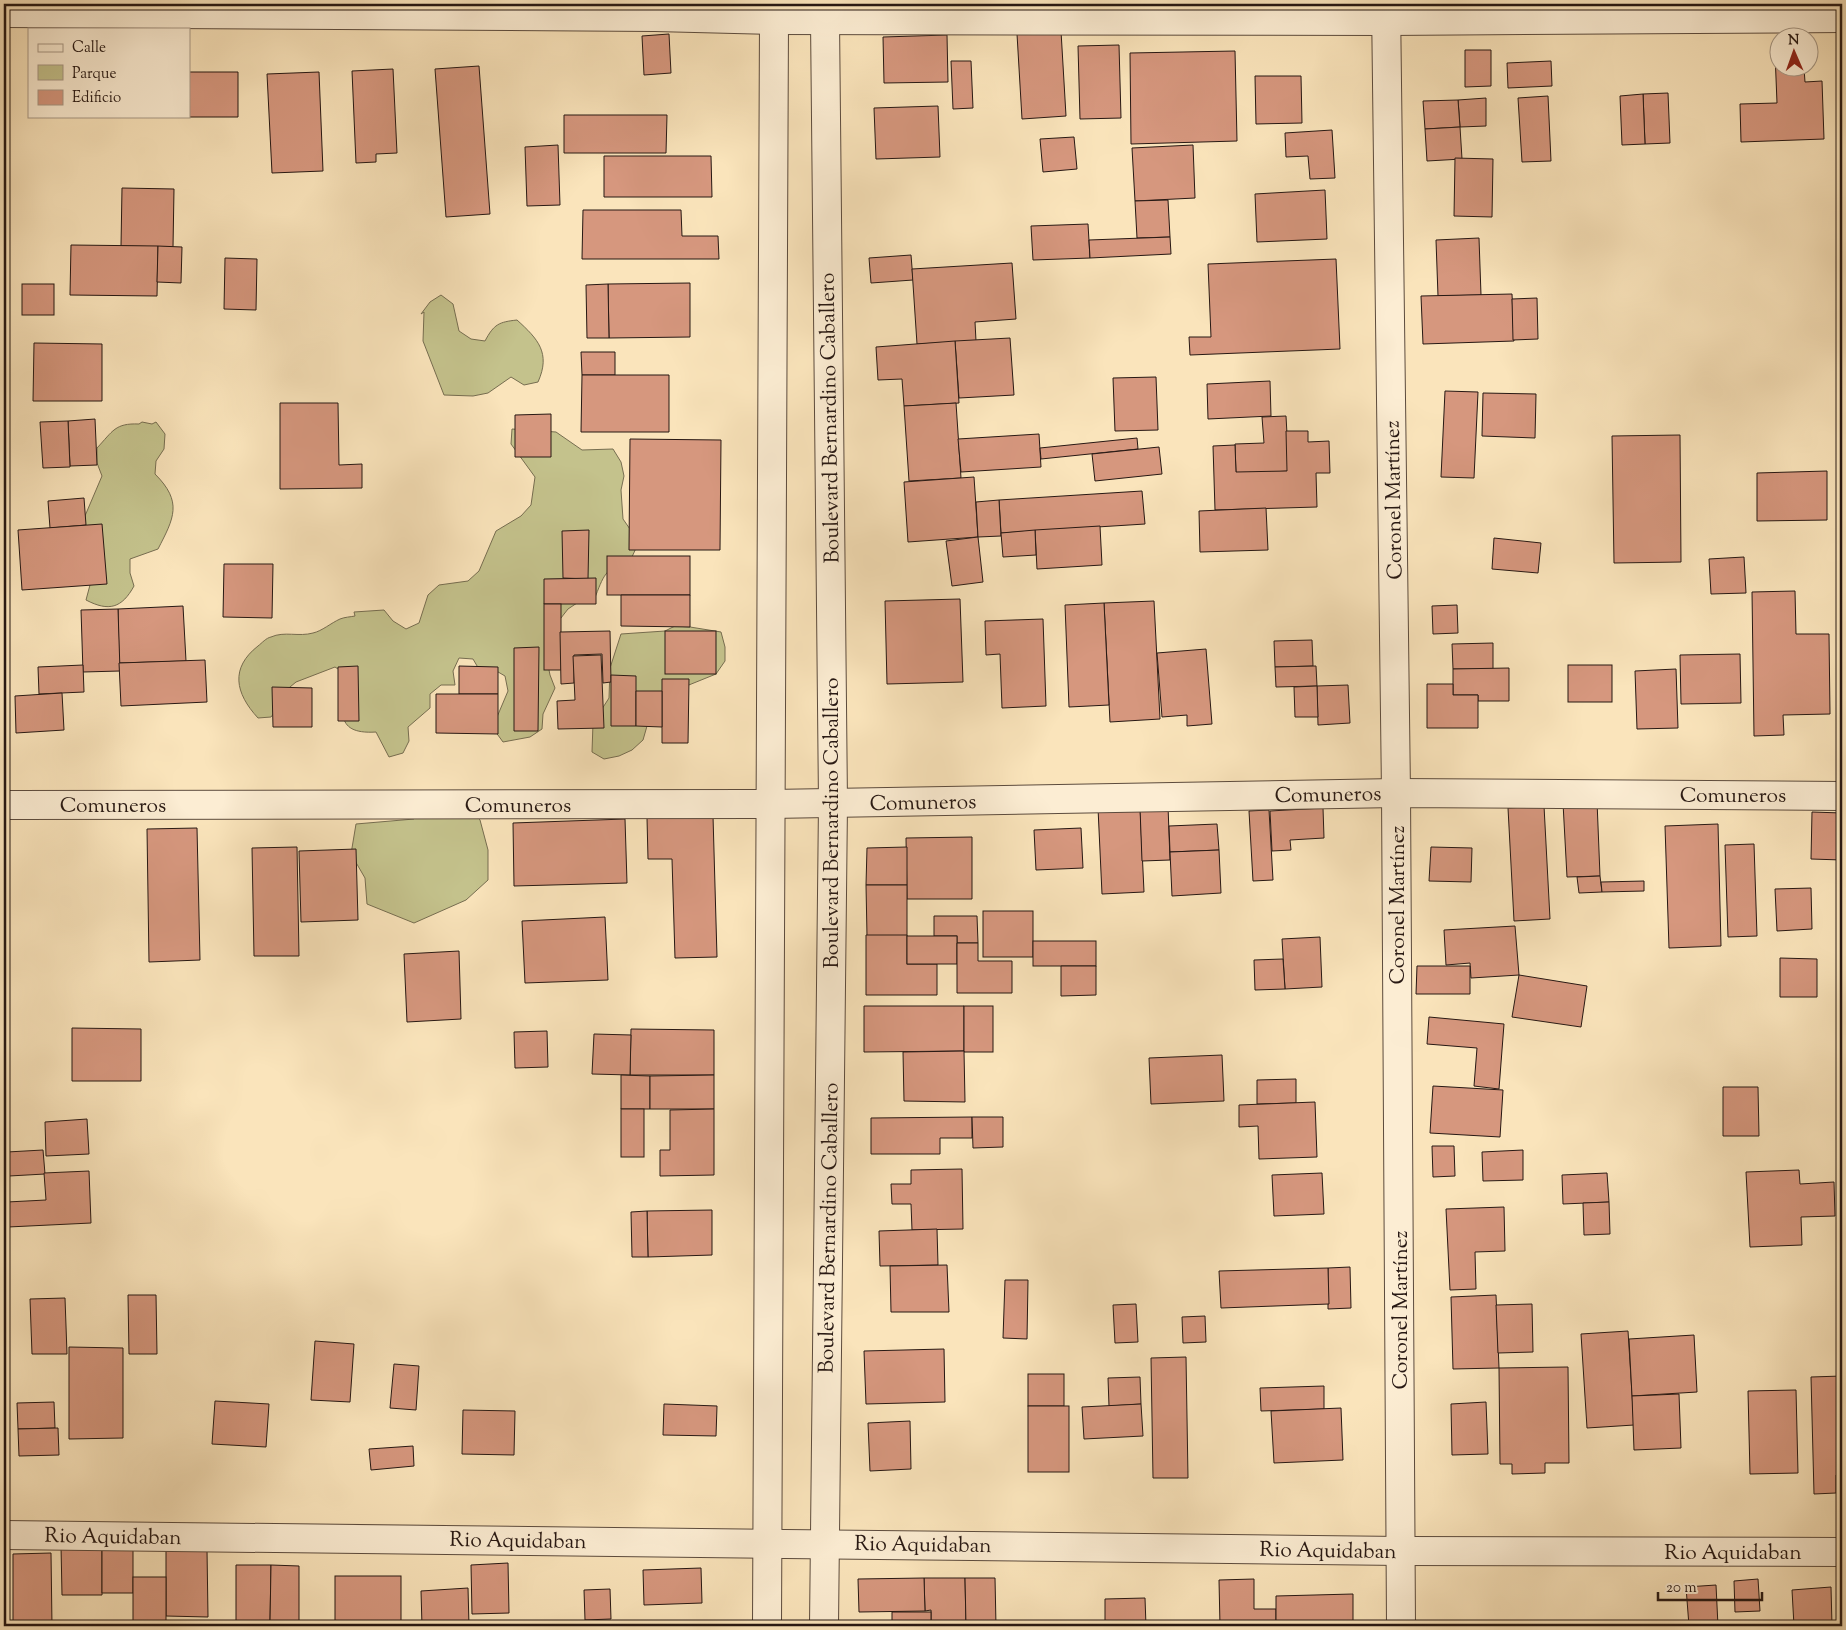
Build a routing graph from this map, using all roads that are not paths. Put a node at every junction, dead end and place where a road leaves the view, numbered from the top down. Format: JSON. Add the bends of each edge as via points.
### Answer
{"nodes":[{"id":1,"x":653,"y":10,"type":"edge"},
{"id":2,"x":1386,"y":12,"type":"edge"},
{"id":3,"x":4,"y":13,"type":"edge"},
{"id":4,"x":1842,"y":18,"type":"edge"},
{"id":5,"x":774,"y":20,"type":"junction"},
{"id":6,"x":825,"y":20,"type":"junction"},
{"id":7,"x":1396,"y":793,"type":"junction"},
{"id":8,"x":1842,"y":796,"type":"edge"},
{"id":9,"x":833,"y":803,"type":"junction"},
{"id":10,"x":770,"y":804,"type":"junction"},
{"id":11,"x":4,"y":805,"type":"edge"},
{"id":12,"x":4,"y":1535,"type":"edge"},
{"id":13,"x":768,"y":1543,"type":"junction"},
{"id":14,"x":825,"y":1543,"type":"junction"},
{"id":15,"x":1402,"y":1551,"type":"junction"},
{"id":16,"x":1842,"y":1552,"type":"edge"},
{"id":17,"x":767,"y":1626,"type":"edge"},
{"id":18,"x":824,"y":1626,"type":"edge"},
{"id":19,"x":1401,"y":1626,"type":"edge"}],
"edges":[{"from":1,"to":3,"type":"street"},
{"from":1,"to":5,"type":"street"},
{"from":2,"to":4,"type":"street"},
{"from":2,"to":6,"type":"street"},
{"from":2,"to":7,"type":"street","name":"Coronel Martínez"},
{"from":5,"to":6,"type":"street"},
{"from":5,"to":10,"type":"street"},
{"from":6,"to":9,"type":"street","name":"Boulevard Bernardino Caballero"},
{"from":7,"to":8,"type":"street","name":"Comuneros"},
{"from":7,"to":9,"type":"street","name":"Comuneros"},
{"from":7,"to":15,"type":"street","name":"Coronel Martínez"},
{"from":9,"to":10,"type":"street","name":"Comuneros"},
{"from":9,"to":14,"type":"street","name":"Boulevard Bernardino Caballero"},
{"from":10,"to":11,"type":"street","name":"Comuneros"},
{"from":10,"to":13,"type":"street"},
{"from":12,"to":13,"type":"street","name":"Rio Aquidaban"},
{"from":13,"to":14,"type":"street","name":"Rio Aquidaban"},
{"from":13,"to":17,"type":"street"},
{"from":14,"to":15,"type":"street","name":"Rio Aquidaban"},
{"from":14,"to":18,"type":"street","name":"Boulevard Bernardino Caballero"},
{"from":15,"to":16,"type":"street","name":"Rio Aquidaban"},
{"from":15,"to":19,"type":"street","name":"Coronel Martínez"}]}
